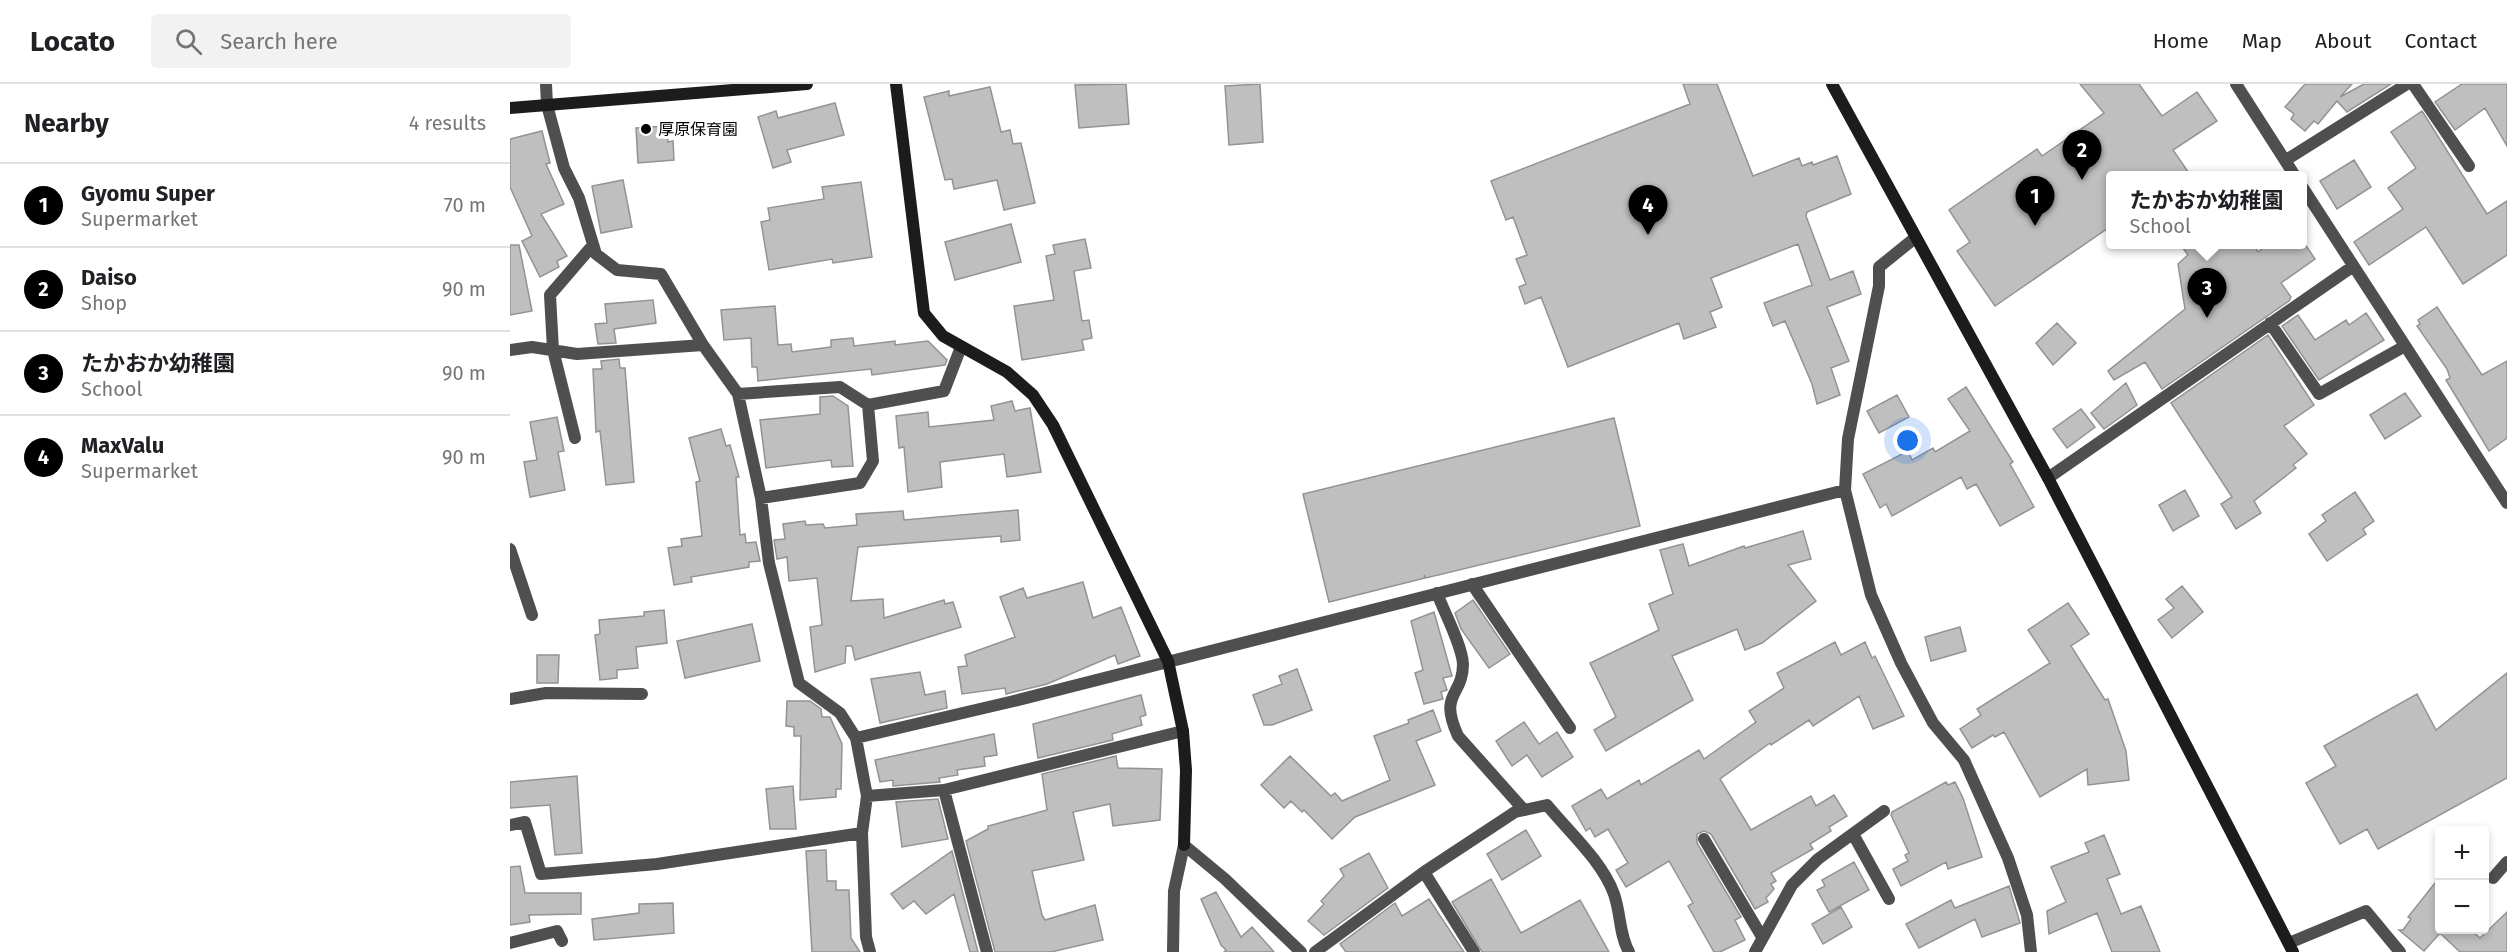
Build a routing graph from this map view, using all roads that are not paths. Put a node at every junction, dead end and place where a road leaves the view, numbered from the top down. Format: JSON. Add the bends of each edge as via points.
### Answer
{"nodes":[{"id":1,"x":546,"y":84,"type":"edge"},
{"id":2,"x":807,"y":84,"type":"edge"},
{"id":3,"x":896,"y":84,"type":"edge"},
{"id":4,"x":1832,"y":84,"type":"edge"},
{"id":5,"x":2236,"y":84,"type":"edge"},
{"id":6,"x":2407,"y":84,"type":"edge"},
{"id":7,"x":2413,"y":84,"type":"edge"},
{"id":8,"x":547,"y":105,"type":"junction"},
{"id":9,"x":510,"y":108,"type":"edge"},
{"id":10,"x":2286,"y":160,"type":"junction"},
{"id":11,"x":2469,"y":166,"type":"dead end"},
{"id":12,"x":2292,"y":171,"type":"edge"},
{"id":13,"x":2307,"y":194,"type":"edge"},
{"id":14,"x":1916,"y":238,"type":"junction"},
{"id":15,"x":593,"y":245,"type":"junction"},
{"id":16,"x":2352,"y":267,"type":"junction"},
{"id":17,"x":2270,"y":323,"type":"junction"},
{"id":18,"x":703,"y":345,"type":"junction"},
{"id":19,"x":2405,"y":346,"type":"junction"},
{"id":20,"x":961,"y":347,"type":"junction"},
{"id":21,"x":510,"y":350,"type":"edge"},
{"id":22,"x":553,"y":350,"type":"junction"},
{"id":23,"x":738,"y":394,"type":"junction"},
{"id":24,"x":868,"y":405,"type":"junction"},
{"id":25,"x":575,"y":438,"type":"dead end"},
{"id":26,"x":2048,"y":478,"type":"junction"},
{"id":27,"x":1845,"y":490,"type":"junction"},
{"id":28,"x":761,"y":498,"type":"junction"},
{"id":29,"x":2507,"y":503,"type":"edge"},
{"id":30,"x":510,"y":549,"type":"edge"},
{"id":31,"x":1472,"y":584,"type":"junction"},
{"id":32,"x":1437,"y":592,"type":"junction"},
{"id":33,"x":532,"y":615,"type":"dead end"},
{"id":34,"x":1168,"y":661,"type":"junction"},
{"id":35,"x":642,"y":694,"type":"dead end"},
{"id":36,"x":510,"y":699,"type":"edge"},
{"id":37,"x":1570,"y":728,"type":"dead end"},
{"id":38,"x":1183,"y":731,"type":"junction"},
{"id":39,"x":856,"y":738,"type":"junction"},
{"id":40,"x":944,"y":790,"type":"junction"},
{"id":41,"x":867,"y":796,"type":"junction"},
{"id":42,"x":1524,"y":810,"type":"junction"},
{"id":43,"x":1884,"y":811,"type":"dead end"},
{"id":44,"x":510,"y":825,"type":"edge"},
{"id":45,"x":862,"y":834,"type":"junction"},
{"id":46,"x":1853,"y":834,"type":"junction"},
{"id":47,"x":1704,"y":838,"type":"dead end"},
{"id":48,"x":1184,"y":844,"type":"junction"},
{"id":49,"x":2507,"y":862,"type":"edge"},
{"id":50,"x":1424,"y":872,"type":"junction"},
{"id":51,"x":2493,"y":878,"type":"dead end"},
{"id":52,"x":1889,"y":899,"type":"dead end"},
{"id":53,"x":1762,"y":937,"type":"junction"},
{"id":54,"x":562,"y":941,"type":"dead end"},
{"id":55,"x":510,"y":943,"type":"edge"},
{"id":56,"x":2291,"y":948,"type":"edge"},
{"id":57,"x":870,"y":952,"type":"edge"},
{"id":58,"x":987,"y":952,"type":"edge"},
{"id":59,"x":1173,"y":952,"type":"edge"},
{"id":60,"x":1301,"y":952,"type":"edge"},
{"id":61,"x":1315,"y":952,"type":"edge"},
{"id":62,"x":1474,"y":952,"type":"edge"},
{"id":63,"x":1629,"y":952,"type":"edge"},
{"id":64,"x":1755,"y":952,"type":"edge"},
{"id":65,"x":2031,"y":952,"type":"edge"},
{"id":66,"x":2400,"y":952,"type":"edge"}],
"edges":[{"from":1,"to":8,"type":"street"},
{"from":2,"to":8,"type":"street"},
{"from":3,"to":20,"type":"street","via":[[924,313],[943,336]]},
{"from":4,"to":14,"type":"street"},
{"from":5,"to":10,"type":"street"},
{"from":6,"to":10,"type":"street"},
{"from":7,"to":11,"type":"street"},
{"from":8,"to":9,"type":"street"},
{"from":8,"to":15,"type":"street","via":[[564,168],[579,198]]},
{"from":10,"to":12,"type":"street"},
{"from":13,"to":16,"type":"street"},
{"from":14,"to":26,"type":"street"},
{"from":14,"to":27,"type":"street","via":[[1879,267],[1879,286],[1848,439]]},
{"from":15,"to":18,"type":"street","via":[[596,254],[617,270],[661,274]]},
{"from":15,"to":22,"type":"street","via":[[550,295]]},
{"from":16,"to":17,"type":"street"},
{"from":16,"to":19,"type":"street"},
{"from":17,"to":19,"type":"street","via":[[2319,394]]},
{"from":17,"to":26,"type":"street"},
{"from":18,"to":22,"type":"street","via":[[577,354]]},
{"from":18,"to":23,"type":"street"},
{"from":19,"to":29,"type":"street"},
{"from":20,"to":24,"type":"street","via":[[945,391]]},
{"from":20,"to":34,"type":"street","via":[[1007,372],[1033,395],[1053,425]]},
{"from":21,"to":22,"type":"street"},
{"from":22,"to":25,"type":"street"},
{"from":23,"to":24,"type":"street","via":[[840,387]]},
{"from":23,"to":28,"type":"street"},
{"from":24,"to":28,"type":"street","via":[[873,461],[860,483]]},
{"from":26,"to":56,"type":"street"},
{"from":27,"to":31,"type":"street"},
{"from":27,"to":65,"type":"street","via":[[1871,595],[1933,723],[1964,760],[2008,858],[2027,915]]},
{"from":28,"to":39,"type":"street","via":[[769,563],[799,683],[840,712]]},
{"from":30,"to":33,"type":"street"},
{"from":31,"to":32,"type":"street"},
{"from":31,"to":37,"type":"street"},
{"from":32,"to":34,"type":"street"},
{"from":32,"to":42,"type":"street","via":[[1463,661],[1449,705],[1451,721],[1458,736]]},
{"from":34,"to":38,"type":"street"},
{"from":34,"to":39,"type":"street"},
{"from":35,"to":36,"type":"street","via":[[546,693]]},
{"from":38,"to":40,"type":"street"},
{"from":38,"to":48,"type":"street"},
{"from":39,"to":41,"type":"street"},
{"from":40,"to":41,"type":"street"},
{"from":40,"to":58,"type":"street"},
{"from":41,"to":45,"type":"street"},
{"from":42,"to":50,"type":"street","via":[[1515,812]]},
{"from":42,"to":63,"type":"street","via":[[1547,806],[1595,863],[1614,893],[1622,939]]},
{"from":43,"to":46,"type":"street"},
{"from":44,"to":45,"type":"street","via":[[525,822],[541,873],[657,864]]},
{"from":45,"to":57,"type":"street"},
{"from":46,"to":52,"type":"street"},
{"from":46,"to":53,"type":"street","via":[[1792,885]]},
{"from":47,"to":53,"type":"street"},
{"from":48,"to":59,"type":"street","via":[[1174,891]]},
{"from":48,"to":60,"type":"street"},
{"from":49,"to":51,"type":"street"},
{"from":50,"to":61,"type":"street"},
{"from":50,"to":62,"type":"street"},
{"from":53,"to":64,"type":"street"},
{"from":54,"to":55,"type":"street","via":[[557,931]]},
{"from":56,"to":66,"type":"street","via":[[2366,911]]}]}
